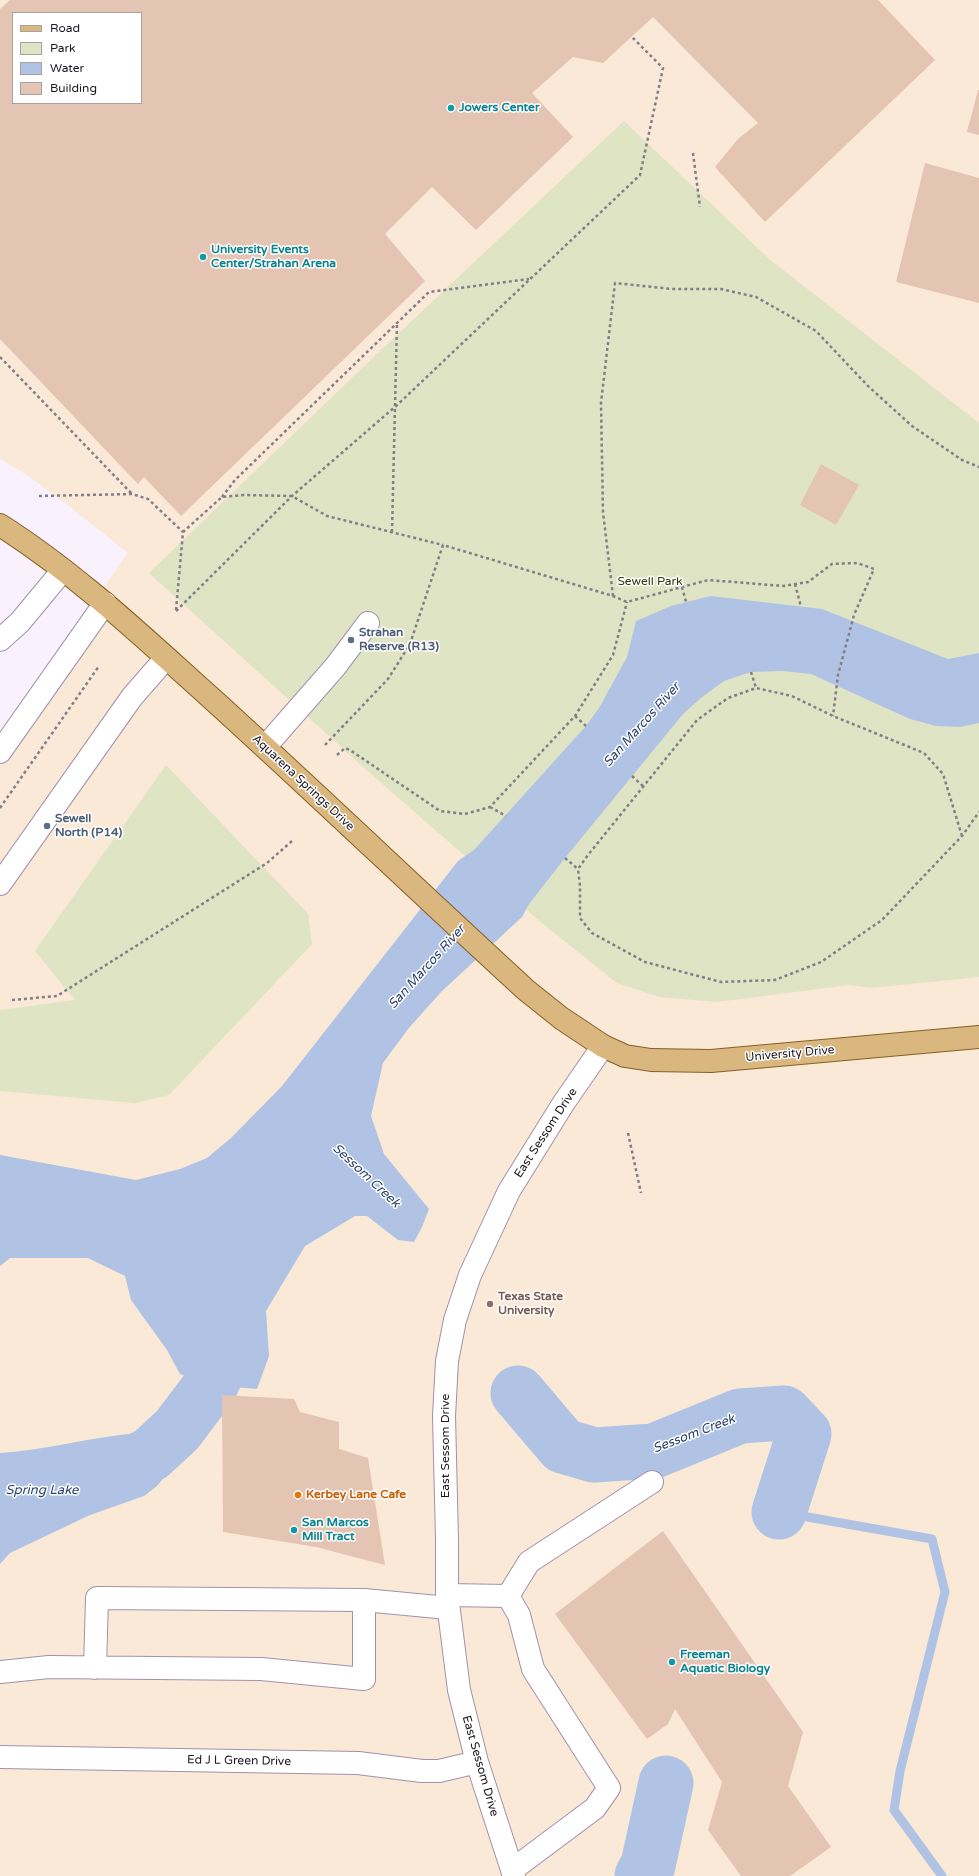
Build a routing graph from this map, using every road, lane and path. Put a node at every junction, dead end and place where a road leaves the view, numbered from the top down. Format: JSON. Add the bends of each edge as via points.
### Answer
{"nodes":[{"id":1,"x":632,"y":37,"type":"dead end"},
{"id":2,"x":693,"y":153,"type":"dead end"},
{"id":3,"x":700,"y":207,"type":"dead end"},
{"id":4,"x":529,"y":279,"type":"junction"},
{"id":5,"x":397,"y":323,"type":"junction"},
{"id":6,"x":0,"y":357,"type":"edge"},
{"id":7,"x":396,"y":406,"type":"junction"},
{"id":8,"x":979,"y":467,"type":"edge"},
{"id":9,"x":132,"y":494,"type":"junction"},
{"id":10,"x":38,"y":496,"type":"dead end"},
{"id":11,"x":292,"y":496,"type":"junction"},
{"id":12,"x":222,"y":497,"type":"junction"},
{"id":13,"x":0,"y":525,"type":"edge"},
{"id":14,"x":182,"y":532,"type":"junction"},
{"id":15,"x":392,"y":532,"type":"junction"},
{"id":16,"x":443,"y":545,"type":"junction"},
{"id":17,"x":63,"y":570,"type":"junction"},
{"id":18,"x":795,"y":584,"type":"junction"},
{"id":19,"x":682,"y":587,"type":"junction"},
{"id":20,"x":613,"y":596,"type":"junction"},
{"id":21,"x":627,"y":602,"type":"junction"},
{"id":22,"x":686,"y":602,"type":"dead end"},
{"id":23,"x":105,"y":603,"type":"junction"},
{"id":24,"x":801,"y":606,"type":"dead end"},
{"id":25,"x":368,"y":623,"type":"dead end"},
{"id":26,"x":0,"y":640,"type":"edge"},
{"id":27,"x":166,"y":658,"type":"junction"},
{"id":28,"x":99,"y":666,"type":"dead end"},
{"id":29,"x":751,"y":672,"type":"dead end"},
{"id":30,"x":756,"y":688,"type":"junction"},
{"id":31,"x":575,"y":716,"type":"junction"},
{"id":32,"x":833,"y":716,"type":"junction"},
{"id":33,"x":586,"y":726,"type":"dead end"},
{"id":34,"x":325,"y":745,"type":"dead end"},
{"id":35,"x":265,"y":747,"type":"junction"},
{"id":36,"x":0,"y":752,"type":"edge"},
{"id":37,"x":337,"y":755,"type":"dead end"},
{"id":38,"x":632,"y":776,"type":"dead end"},
{"id":39,"x":644,"y":787,"type":"junction"},
{"id":40,"x":490,"y":807,"type":"junction"},
{"id":41,"x":0,"y":808,"type":"edge"},
{"id":42,"x":979,"y":812,"type":"edge"},
{"id":43,"x":506,"y":816,"type":"dead end"},
{"id":44,"x":962,"y":836,"type":"junction"},
{"id":45,"x":292,"y":841,"type":"dead end"},
{"id":46,"x":565,"y":858,"type":"dead end"},
{"id":47,"x":578,"y":870,"type":"junction"},
{"id":48,"x":0,"y":884,"type":"edge"},
{"id":49,"x":12,"y":1000,"type":"dead end"},
{"id":50,"x":979,"y":1038,"type":"edge"},
{"id":51,"x":603,"y":1046,"type":"junction"},
{"id":52,"x":628,"y":1133,"type":"dead end"},
{"id":53,"x":641,"y":1192,"type":"dead end"},
{"id":54,"x":652,"y":1482,"type":"dead end"},
{"id":55,"x":508,"y":1596,"type":"junction"},
{"id":56,"x":364,"y":1600,"type":"junction"},
{"id":57,"x":448,"y":1602,"type":"junction"},
{"id":58,"x":95,"y":1668,"type":"junction"},
{"id":59,"x":0,"y":1672,"type":"edge"},
{"id":60,"x":0,"y":1757,"type":"edge"},
{"id":61,"x":477,"y":1762,"type":"junction"},
{"id":62,"x":513,"y":1873,"type":"edge"}],
"edges":[{"from":1,"to":4,"type":"path","via":[[663,68],[640,175]]},
{"from":2,"to":3,"type":"path"},
{"from":4,"to":5,"type":"path","via":[[429,292]]},
{"from":4,"to":7,"type":"path"},
{"from":5,"to":7,"type":"path"},
{"from":5,"to":12,"type":"path","via":[[235,480]]},
{"from":6,"to":9,"type":"path"},
{"from":7,"to":11,"type":"path"},
{"from":7,"to":15,"type":"path"},
{"from":8,"to":20,"type":"path","via":[[962,460],[912,426],[868,386],[816,331],[756,297],[720,289],[672,289],[615,284],[601,403],[603,512]]},
{"from":9,"to":10,"type":"path"},
{"from":9,"to":14,"type":"path","via":[[148,499]]},
{"from":11,"to":12,"type":"path"},
{"from":11,"to":14,"type":"path","via":[[176,611]]},
{"from":11,"to":15,"type":"path","via":[[327,516]]},
{"from":12,"to":14,"type":"path"},
{"from":13,"to":17,"type":"main road","name":"Aquarena Springs Drive"},
{"from":15,"to":16,"type":"path"},
{"from":16,"to":20,"type":"path"},
{"from":16,"to":34,"type":"path","via":[[410,644],[388,679]]},
{"from":17,"to":23,"type":"main road","name":"Aquarena Springs Drive"},
{"from":17,"to":26,"type":"street","via":[[20,622]]},
{"from":18,"to":19,"type":"path","via":[[784,586],[708,580]]},
{"from":18,"to":24,"type":"path"},
{"from":18,"to":32,"type":"path","via":[[808,582],[832,564],[857,563],[874,569],[852,622],[838,675]]},
{"from":19,"to":21,"type":"path"},
{"from":19,"to":22,"type":"path"},
{"from":20,"to":21,"type":"path"},
{"from":21,"to":31,"type":"path","via":[[613,655]]},
{"from":23,"to":27,"type":"main road","name":"Aquarena Springs Drive"},
{"from":23,"to":36,"type":"street"},
{"from":25,"to":35,"type":"street","via":[[335,667]]},
{"from":27,"to":35,"type":"main road","name":"Aquarena Springs Drive"},
{"from":27,"to":48,"type":"street","via":[[132,697]]},
{"from":28,"to":41,"type":"path"},
{"from":29,"to":30,"type":"path"},
{"from":30,"to":32,"type":"path","via":[[792,696]]},
{"from":30,"to":39,"type":"path","via":[[728,698],[698,720]]},
{"from":31,"to":33,"type":"path"},
{"from":31,"to":40,"type":"path"},
{"from":32,"to":44,"type":"path","via":[[924,753],[943,774]]},
{"from":35,"to":51,"type":"main road","name":"Aquarena Springs Drive","via":[[526,990],[560,1018]]},
{"from":37,"to":40,"type":"path","via":[[345,748],[350,750],[440,811],[465,814]]},
{"from":38,"to":39,"type":"path"},
{"from":39,"to":47,"type":"path"},
{"from":40,"to":43,"type":"path"},
{"from":42,"to":44,"type":"path"},
{"from":44,"to":47,"type":"path","via":[[882,920],[821,962],[775,980],[721,982],[645,962],[592,933],[580,918]]},
{"from":45,"to":49,"type":"path","via":[[267,863],[57,996]]},
{"from":46,"to":47,"type":"path"},
{"from":50,"to":51,"type":"main road","name":"University Drive","via":[[711,1061],[651,1060],[625,1056]]},
{"from":51,"to":57,"type":"street","name":"East Sessom Drive","via":[[563,1104],[509,1191],[470,1276],[455,1320],[447,1361],[444,1416]]},
{"from":52,"to":53,"type":"path"},
{"from":54,"to":55,"type":"street","via":[[529,1562]]},
{"from":55,"to":57,"type":"street"},
{"from":55,"to":62,"type":"street","via":[[519,1615],[533,1669],[609,1788],[595,1808]]},
{"from":56,"to":57,"type":"street"},
{"from":56,"to":58,"type":"street","via":[[97,1598]]},
{"from":56,"to":58,"type":"street","via":[[364,1679],[261,1669]]},
{"from":57,"to":61,"type":"street","name":"East Sessom Drive","via":[[459,1690]]},
{"from":58,"to":59,"type":"street","via":[[49,1667]]},
{"from":60,"to":61,"type":"street","name":"Ed J L Green Drive","via":[[358,1764],[422,1771],[439,1771]]},
{"from":61,"to":62,"type":"street","name":"East Sessom Drive"}]}
